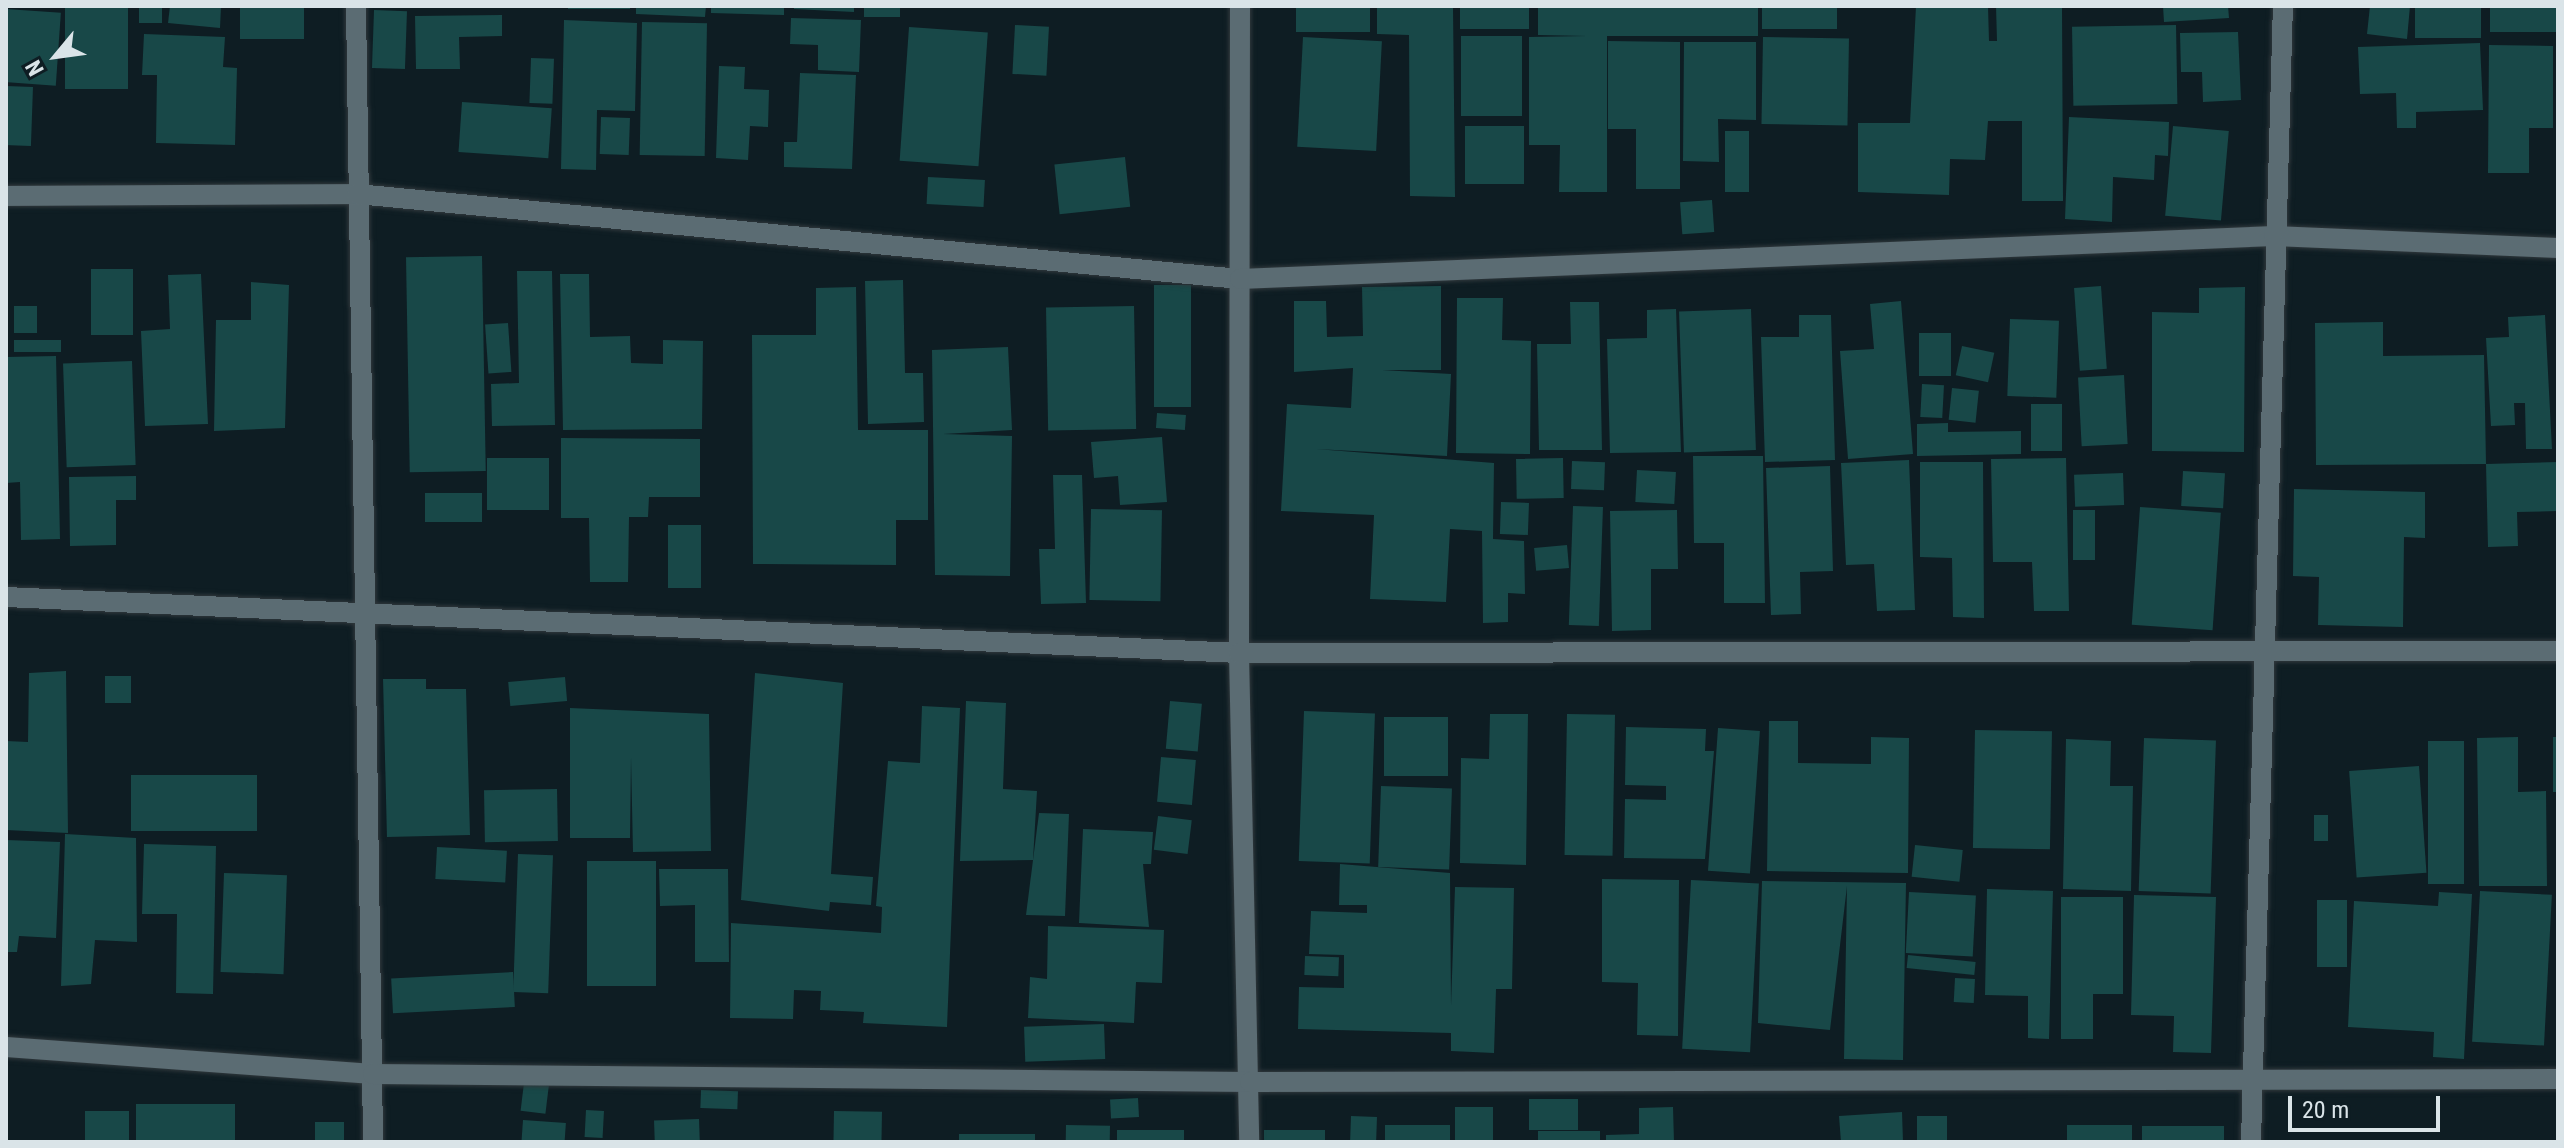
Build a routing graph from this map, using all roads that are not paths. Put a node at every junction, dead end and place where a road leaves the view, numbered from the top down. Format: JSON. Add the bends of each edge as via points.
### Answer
{"nodes":[{"id":1,"x":356,"y":6,"type":"edge"},
{"id":2,"x":1240,"y":6,"type":"edge"},
{"id":3,"x":2283,"y":6,"type":"edge"},
{"id":4,"x":357,"y":194,"type":"junction"},
{"id":5,"x":6,"y":196,"type":"edge"},
{"id":6,"x":2274,"y":236,"type":"junction"},
{"id":7,"x":2558,"y":248,"type":"edge"},
{"id":8,"x":1240,"y":279,"type":"junction"},
{"id":9,"x":6,"y":597,"type":"edge"},
{"id":10,"x":365,"y":615,"type":"junction"},
{"id":11,"x":2262,"y":649,"type":"junction"},
{"id":12,"x":2558,"y":651,"type":"edge"},
{"id":13,"x":1239,"y":653,"type":"junction"},
{"id":14,"x":6,"y":1047,"type":"edge"},
{"id":15,"x":373,"y":1074,"type":"junction"},
{"id":16,"x":2251,"y":1074,"type":"junction"},
{"id":17,"x":2558,"y":1079,"type":"edge"},
{"id":18,"x":1250,"y":1082,"type":"junction"},
{"id":19,"x":373,"y":1142,"type":"edge"},
{"id":20,"x":1249,"y":1142,"type":"edge"},
{"id":21,"x":2251,"y":1142,"type":"edge"}],
"edges":[{"from":1,"to":4,"type":"street"},
{"from":2,"to":8,"type":"street"},
{"from":3,"to":6,"type":"street"},
{"from":4,"to":5,"type":"street"},
{"from":4,"to":8,"type":"street"},
{"from":4,"to":10,"type":"street"},
{"from":6,"to":7,"type":"street"},
{"from":6,"to":8,"type":"street"},
{"from":6,"to":11,"type":"street"},
{"from":8,"to":13,"type":"street"},
{"from":9,"to":10,"type":"street"},
{"from":10,"to":13,"type":"street"},
{"from":10,"to":15,"type":"street"},
{"from":11,"to":12,"type":"street"},
{"from":11,"to":13,"type":"street"},
{"from":11,"to":16,"type":"street"},
{"from":13,"to":18,"type":"street"},
{"from":14,"to":15,"type":"street"},
{"from":15,"to":18,"type":"street"},
{"from":15,"to":19,"type":"street"},
{"from":16,"to":17,"type":"street"},
{"from":16,"to":18,"type":"street"},
{"from":16,"to":21,"type":"street"},
{"from":18,"to":20,"type":"street"}]}
